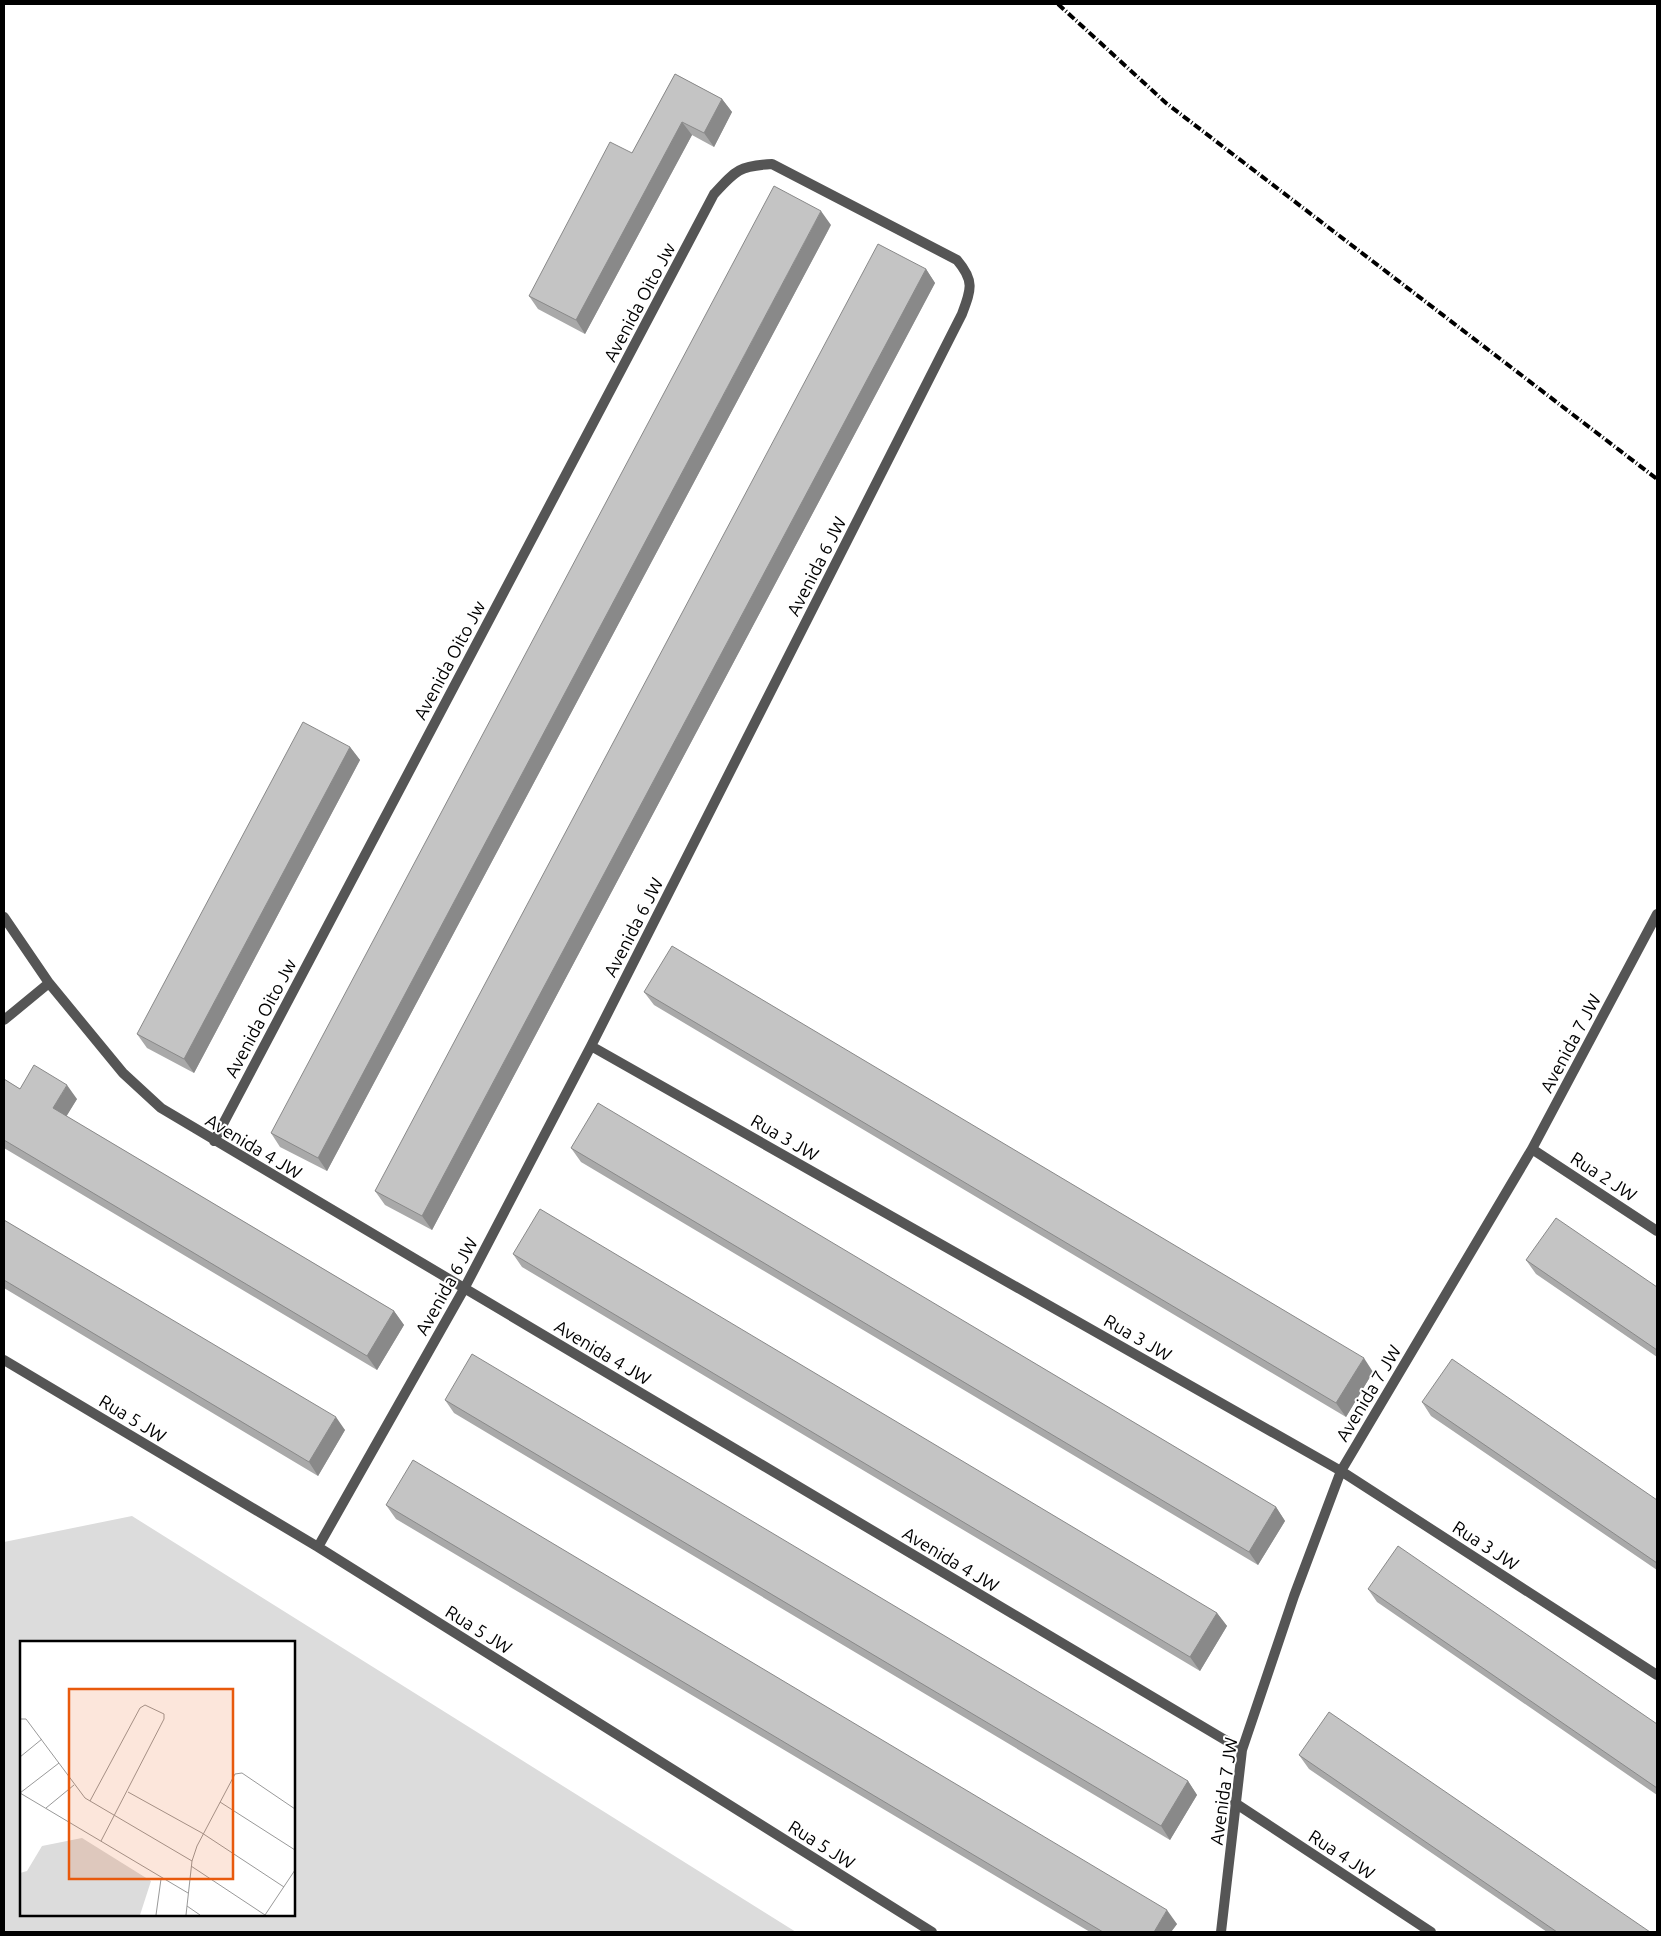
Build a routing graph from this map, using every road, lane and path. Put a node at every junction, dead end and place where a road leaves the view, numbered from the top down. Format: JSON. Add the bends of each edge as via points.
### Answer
{"nodes":[{"id":1,"x":962,"y":314,"type":"joint"},
{"id":2,"x":1657,"y":914,"type":"edge"},
{"id":3,"x":4,"y":918,"type":"edge"},
{"id":4,"x":49,"y":983,"type":"junction"},
{"id":5,"x":4,"y":1020,"type":"edge"},
{"id":6,"x":591,"y":1046,"type":"junction"},
{"id":7,"x":214,"y":1141,"type":"junction"},
{"id":8,"x":1532,"y":1149,"type":"junction"},
{"id":9,"x":1657,"y":1230,"type":"edge"},
{"id":10,"x":464,"y":1289,"type":"junction"},
{"id":11,"x":4,"y":1360,"type":"edge"},
{"id":12,"x":1341,"y":1471,"type":"junction"},
{"id":13,"x":318,"y":1547,"type":"junction"},
{"id":14,"x":1657,"y":1675,"type":"edge"},
{"id":15,"x":1242,"y":1750,"type":"junction"},
{"id":16,"x":1235,"y":1803,"type":"junction"},
{"id":17,"x":928,"y":1931,"type":"edge"},
{"id":18,"x":1221,"y":1932,"type":"edge"},
{"id":19,"x":1431,"y":1932,"type":"edge"}],
"edges":[{"from":1,"to":6,"type":"street","name":"Avenida 6 JW"},
{"from":1,"to":7,"type":"street","name":"Avenida Oito Jw","via":[[970,291],[968,272],[957,260],[772,164],[749,165],[733,173],[714,194]]},
{"from":2,"to":8,"type":"street","name":"Avenida 7 JW"},
{"from":3,"to":4,"type":"street","name":"Avenida 4 JW"},
{"from":4,"to":5,"type":"street"},
{"from":4,"to":7,"type":"street","name":"Avenida 4 JW","via":[[123,1073],[161,1108]]},
{"from":6,"to":10,"type":"street","name":"Avenida 6 JW"},
{"from":6,"to":12,"type":"street","name":"Rua 3 JW"},
{"from":7,"to":10,"type":"street","name":"Avenida 4 JW"},
{"from":8,"to":9,"type":"street","name":"Rua 2 JW"},
{"from":8,"to":12,"type":"street","name":"Avenida 7 JW"},
{"from":10,"to":13,"type":"street","name":"Avenida 6 JW"},
{"from":10,"to":15,"type":"street","name":"Avenida 4 JW"},
{"from":11,"to":13,"type":"street","name":"Rua 5 JW"},
{"from":12,"to":14,"type":"street","name":"Rua 3 JW"},
{"from":12,"to":15,"type":"street","name":"Avenida 7 JW"},
{"from":13,"to":17,"type":"street","name":"Rua 5 JW"},
{"from":15,"to":16,"type":"street","name":"Avenida 7 JW"},
{"from":16,"to":18,"type":"street","name":"Avenida 7 JW"},
{"from":16,"to":19,"type":"street","name":"Rua 4 JW"}]}
